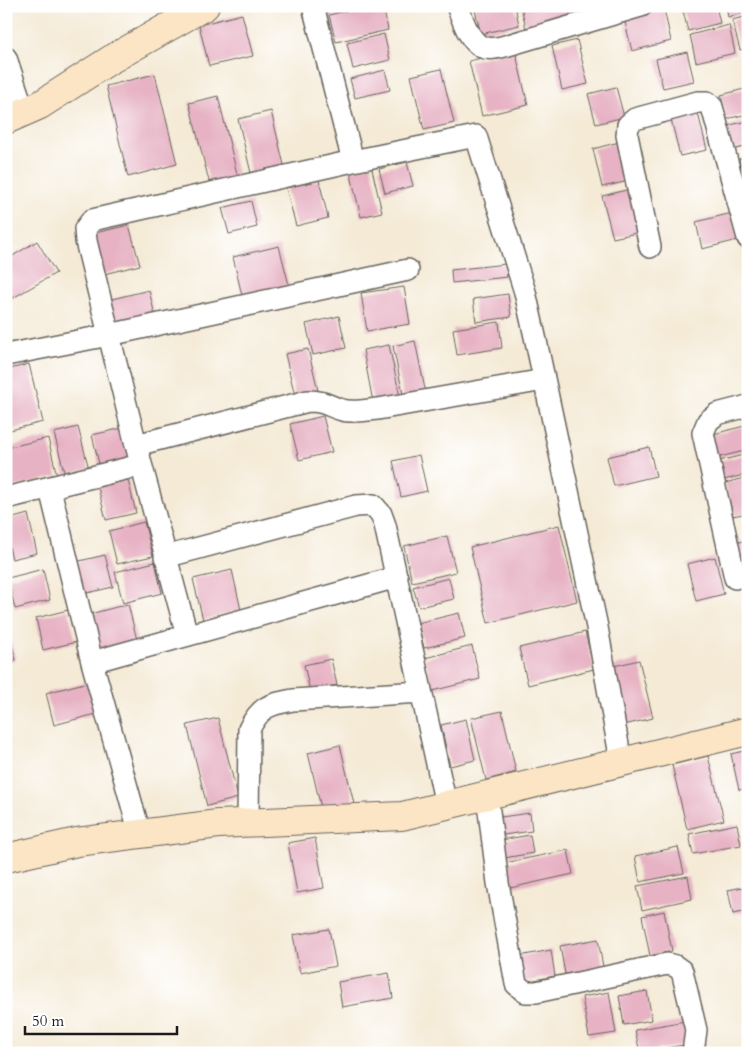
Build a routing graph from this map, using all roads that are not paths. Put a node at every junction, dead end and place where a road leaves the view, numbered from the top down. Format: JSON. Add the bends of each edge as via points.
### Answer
{"nodes":[{"id":1,"x":205,"y":6,"type":"edge"},
{"id":2,"x":313,"y":6,"type":"edge"},
{"id":3,"x":457,"y":6,"type":"edge"},
{"id":4,"x":641,"y":6,"type":"edge"},
{"id":5,"x":584,"y":14,"type":"edge"},
{"id":6,"x":6,"y":58,"type":"edge"},
{"id":7,"x":15,"y":116,"type":"edge"},
{"id":8,"x":353,"y":161,"type":"junction"},
{"id":9,"x":748,"y":238,"type":"edge"},
{"id":10,"x":650,"y":247,"type":"dead end"},
{"id":11,"x":408,"y":270,"type":"dead end"},
{"id":12,"x":109,"y":335,"type":"junction"},
{"id":13,"x":6,"y":355,"type":"edge"},
{"id":14,"x":544,"y":380,"type":"junction"},
{"id":15,"x":748,"y":406,"type":"edge"},
{"id":16,"x":139,"y":455,"type":"junction"},
{"id":17,"x":50,"y":489,"type":"junction"},
{"id":18,"x":6,"y":498,"type":"edge"},
{"id":19,"x":165,"y":557,"type":"junction"},
{"id":20,"x":397,"y":577,"type":"junction"},
{"id":21,"x":735,"y":578,"type":"dead end"},
{"id":22,"x":187,"y":635,"type":"junction"},
{"id":23,"x":92,"y":662,"type":"junction"},
{"id":24,"x":422,"y":692,"type":"junction"},
{"id":25,"x":748,"y":731,"type":"edge"},
{"id":26,"x":621,"y":761,"type":"junction"},
{"id":27,"x":487,"y":794,"type":"junction"},
{"id":28,"x":446,"y":805,"type":"junction"},
{"id":29,"x":248,"y":822,"type":"junction"},
{"id":30,"x":140,"y":834,"type":"junction"},
{"id":31,"x":6,"y":858,"type":"edge"},
{"id":32,"x":693,"y":1053,"type":"edge"}],
"edges":[{"from":1,"to":7,"type":"street","via":[[110,60],[40,105]]},
{"from":2,"to":8,"type":"street"},
{"from":3,"to":5,"type":"street","via":[[472,38],[482,47],[491,49]]},
{"from":4,"to":5,"type":"street"},
{"from":6,"to":7,"type":"street"},
{"from":8,"to":12,"type":"street","via":[[92,220],[85,229],[86,241]]},
{"from":8,"to":14,"type":"street","via":[[476,136],[524,292]]},
{"from":9,"to":10,"type":"street","via":[[712,107],[707,102],[698,102],[635,119],[628,125],[626,135]]},
{"from":11,"to":12,"type":"street"},
{"from":12,"to":13,"type":"street"},
{"from":12,"to":16,"type":"street"},
{"from":14,"to":16,"type":"street","via":[[378,409],[342,410],[318,401],[308,401]]},
{"from":14,"to":26,"type":"street","via":[[597,627]]},
{"from":15,"to":21,"type":"street","via":[[717,414],[703,433]]},
{"from":16,"to":17,"type":"street"},
{"from":16,"to":19,"type":"street"},
{"from":17,"to":18,"type":"street"},
{"from":17,"to":23,"type":"street"},
{"from":19,"to":20,"type":"street","via":[[356,506],[373,505],[385,525]]},
{"from":19,"to":22,"type":"street"},
{"from":20,"to":22,"type":"street"},
{"from":20,"to":24,"type":"street"},
{"from":22,"to":23,"type":"street"},
{"from":23,"to":30,"type":"street"},
{"from":24,"to":28,"type":"street"},
{"from":24,"to":29,"type":"street","via":[[293,700],[262,708],[248,728]]},
{"from":25,"to":26,"type":"street"},
{"from":26,"to":27,"type":"street"},
{"from":27,"to":28,"type":"street"},
{"from":27,"to":32,"type":"street","via":[[498,883],[516,984],[524,992],[536,992],[667,964],[676,966],[682,971],[696,1030]]},
{"from":28,"to":29,"type":"street","via":[[402,816]]},
{"from":29,"to":30,"type":"street"},
{"from":30,"to":31,"type":"street","via":[[77,842]]}]}
